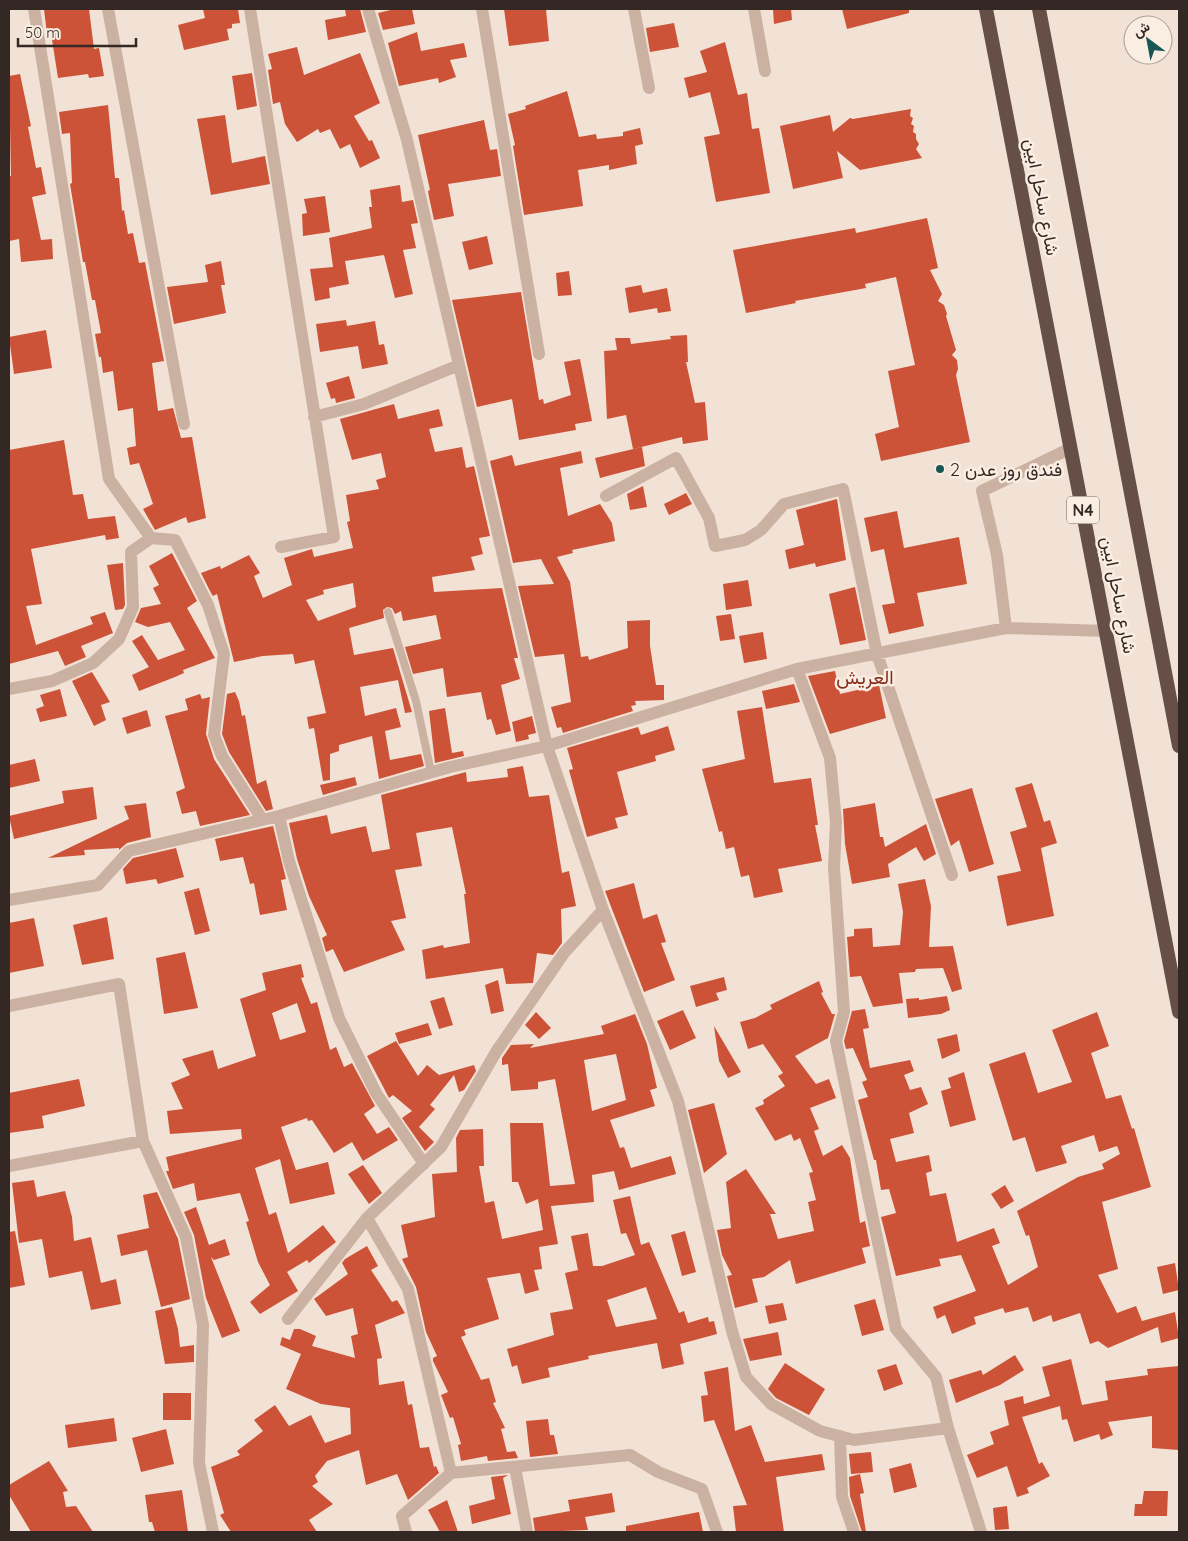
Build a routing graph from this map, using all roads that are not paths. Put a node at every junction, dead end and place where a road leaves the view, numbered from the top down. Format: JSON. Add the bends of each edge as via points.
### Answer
{"nodes":[{"id":1,"x":34,"y":9,"type":"edge"},
{"id":2,"x":108,"y":9,"type":"edge"},
{"id":3,"x":250,"y":9,"type":"edge"},
{"id":4,"x":368,"y":9,"type":"edge"},
{"id":5,"x":482,"y":9,"type":"edge"},
{"id":6,"x":634,"y":9,"type":"edge"},
{"id":7,"x":754,"y":9,"type":"edge"},
{"id":8,"x":986,"y":9,"type":"edge"},
{"id":9,"x":1039,"y":9,"type":"edge"},
{"id":10,"x":765,"y":72,"type":"dead end"},
{"id":11,"x":649,"y":88,"type":"dead end"},
{"id":12,"x":540,"y":354,"type":"dead end"},
{"id":13,"x":459,"y":365,"type":"junction"},
{"id":14,"x":314,"y":417,"type":"junction"},
{"id":15,"x":184,"y":424,"type":"dead end"},
{"id":16,"x":1071,"y":448,"type":"junction"},
{"id":17,"x":606,"y":496,"type":"dead end"},
{"id":18,"x":151,"y":538,"type":"junction"},
{"id":19,"x":281,"y":547,"type":"dead end"},
{"id":20,"x":388,"y":612,"type":"dead end"},
{"id":21,"x":1006,"y":628,"type":"junction"},
{"id":22,"x":1107,"y":631,"type":"junction"},
{"id":23,"x":877,"y":654,"type":"junction"},
{"id":24,"x":797,"y":669,"type":"junction"},
{"id":25,"x":9,"y":689,"type":"edge"},
{"id":26,"x":547,"y":746,"type":"junction"},
{"id":27,"x":1179,"y":746,"type":"edge"},
{"id":28,"x":431,"y":772,"type":"junction"},
{"id":29,"x":279,"y":816,"type":"junction"},
{"id":30,"x":262,"y":819,"type":"junction"},
{"id":31,"x":952,"y":875,"type":"dead end"},
{"id":32,"x":9,"y":900,"type":"edge"},
{"id":33,"x":603,"y":910,"type":"junction"},
{"id":34,"x":9,"y":1006,"type":"edge"},
{"id":35,"x":1179,"y":1012,"type":"edge"},
{"id":36,"x":143,"y":1141,"type":"junction"},
{"id":37,"x":424,"y":1164,"type":"junction"},
{"id":38,"x":9,"y":1166,"type":"edge"},
{"id":39,"x":368,"y":1218,"type":"junction"},
{"id":40,"x":288,"y":1320,"type":"dead end"},
{"id":41,"x":948,"y":1428,"type":"junction"},
{"id":42,"x":840,"y":1436,"type":"junction"},
{"id":43,"x":515,"y":1466,"type":"junction"},
{"id":44,"x":450,"y":1473,"type":"junction"},
{"id":45,"x":213,"y":1532,"type":"edge"},
{"id":46,"x":406,"y":1532,"type":"edge"},
{"id":47,"x":527,"y":1532,"type":"edge"},
{"id":48,"x":717,"y":1532,"type":"edge"},
{"id":49,"x":854,"y":1532,"type":"edge"},
{"id":50,"x":981,"y":1532,"type":"edge"}],
"edges":[{"from":1,"to":18,"type":"street","via":[[109,479]]},
{"from":2,"to":15,"type":"street"},
{"from":3,"to":14,"type":"street"},
{"from":4,"to":13,"type":"street","via":[[407,140]]},
{"from":5,"to":12,"type":"street"},
{"from":6,"to":11,"type":"street"},
{"from":7,"to":10,"type":"street"},
{"from":8,"to":16,"type":"highway","name":"شارع ساحل ابين","number":"N4"},
{"from":9,"to":27,"type":"highway","name":"شارع ساحل ابين"},
{"from":13,"to":14,"type":"street","via":[[364,404]]},
{"from":13,"to":26,"type":"street"},
{"from":14,"to":19,"type":"street","via":[[334,537]]},
{"from":16,"to":21,"type":"street","via":[[982,491],[997,554]]},
{"from":16,"to":22,"type":"highway","name":"شارع ساحل ابين","number":"N4"},
{"from":17,"to":23,"type":"street","via":[[676,458],[709,518],[715,546],[745,540],[761,530],[784,504],[842,490]]},
{"from":18,"to":25,"type":"street","via":[[131,552],[133,607],[119,639],[93,663],[52,681]]},
{"from":18,"to":30,"type":"street","via":[[175,540],[208,605],[224,654],[214,735],[222,756]]},
{"from":20,"to":28,"type":"lane","via":[[416,701]]},
{"from":21,"to":22,"type":"street"},
{"from":21,"to":23,"type":"street"},
{"from":22,"to":35,"type":"highway","name":"شارع ساحل ابين","number":"N4"},
{"from":23,"to":24,"type":"street"},
{"from":23,"to":31,"type":"street"},
{"from":24,"to":26,"type":"street"},
{"from":24,"to":41,"type":"street","via":[[830,758],[844,1012],[836,1041],[896,1329],[936,1376]]},
{"from":26,"to":28,"type":"street"},
{"from":26,"to":33,"type":"street"},
{"from":28,"to":29,"type":"street"},
{"from":29,"to":30,"type":"street"},
{"from":29,"to":37,"type":"street","via":[[289,861],[339,1018],[376,1093]]},
{"from":30,"to":32,"type":"street","via":[[129,851],[98,885]]},
{"from":33,"to":37,"type":"street","via":[[564,953],[496,1052],[441,1147]]},
{"from":33,"to":42,"type":"street","via":[[678,1101],[732,1331],[746,1377],[771,1404],[820,1430]]},
{"from":34,"to":36,"type":"street","via":[[119,984]]},
{"from":36,"to":38,"type":"street"},
{"from":36,"to":45,"type":"street","via":[[186,1237],[202,1325],[199,1463]]},
{"from":37,"to":39,"type":"street"},
{"from":39,"to":40,"type":"street"},
{"from":39,"to":44,"type":"street","via":[[408,1289]]},
{"from":41,"to":42,"type":"street","via":[[854,1440]]},
{"from":41,"to":50,"type":"street"},
{"from":42,"to":49,"type":"street","via":[[842,1497]]},
{"from":43,"to":44,"type":"street"},
{"from":43,"to":47,"type":"street"},
{"from":43,"to":48,"type":"street","via":[[630,1455],[658,1472],[702,1489]]},
{"from":44,"to":46,"type":"street","via":[[402,1516]]}]}
